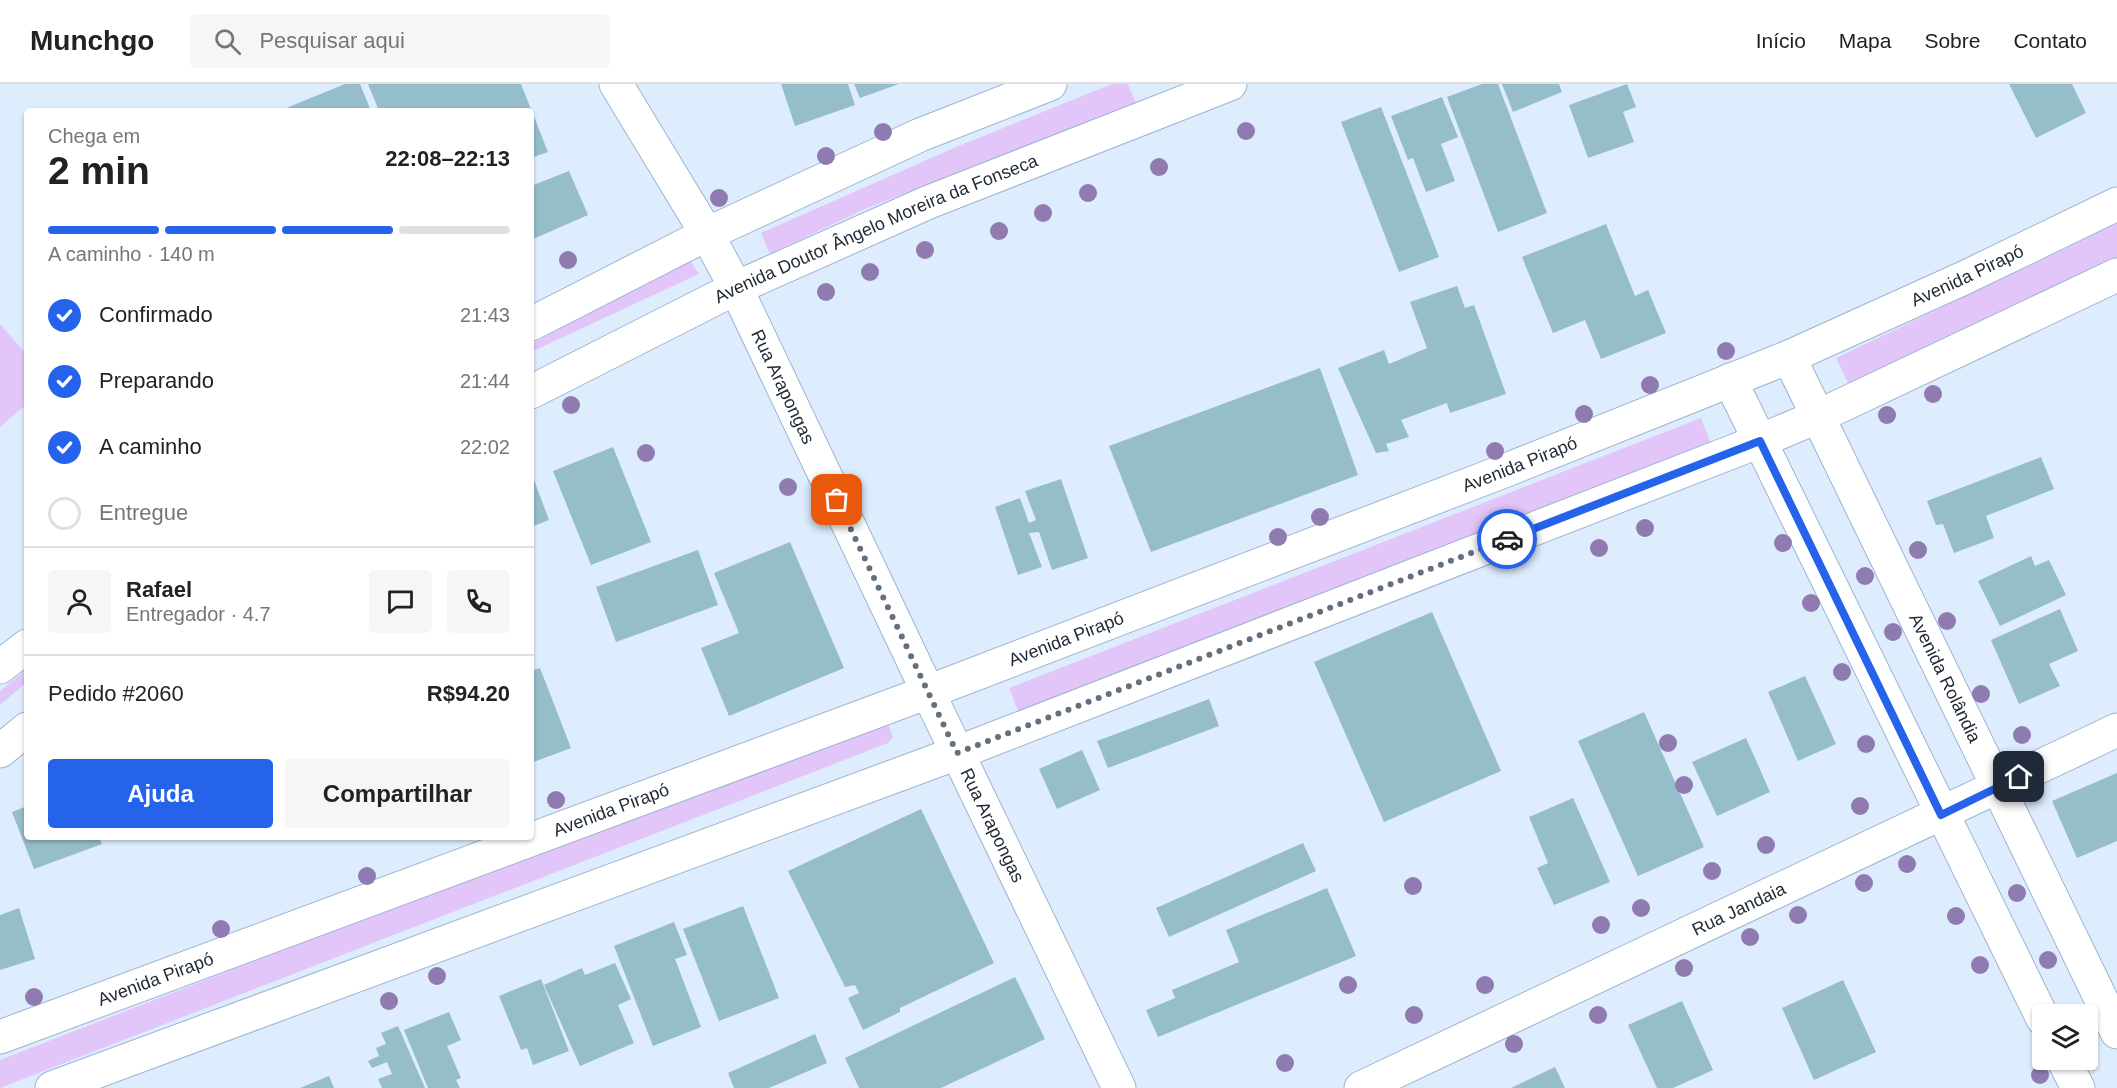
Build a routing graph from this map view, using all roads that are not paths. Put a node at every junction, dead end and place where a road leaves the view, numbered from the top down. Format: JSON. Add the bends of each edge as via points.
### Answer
{"nodes":[{"id":1,"x":616,"y":84,"type":"edge"},
{"id":2,"x":1050,"y":84,"type":"edge"},
{"id":3,"x":1230,"y":84,"type":"edge"},
{"id":4,"x":1178,"y":94,"type":"edge"},
{"id":5,"x":2117,"y":204,"type":"edge"},
{"id":6,"x":707,"y":234,"type":"junction"},
{"id":7,"x":2117,"y":275,"type":"edge"},
{"id":8,"x":736,"y":288,"type":"junction"},
{"id":9,"x":534,"y":322,"type":"edge"},
{"id":10,"x":1789,"y":357,"type":"junction"},
{"id":11,"x":1730,"y":380,"type":"junction"},
{"id":12,"x":534,"y":390,"type":"edge"},
{"id":13,"x":1819,"y":416,"type":"junction"},
{"id":14,"x":1760,"y":441,"type":"junction"},
{"id":15,"x":24,"y":648,"type":"edge"},
{"id":16,"x":0,"y":667,"type":"edge"},
{"id":17,"x":928,"y":692,"type":"junction"},
{"id":18,"x":2117,"y":730,"type":"edge"},
{"id":19,"x":24,"y":731,"type":"edge"},
{"id":20,"x":0,"y":751,"type":"edge"},
{"id":21,"x":957,"y":753,"type":"junction"},
{"id":22,"x":2000,"y":787,"type":"junction"},
{"id":23,"x":1941,"y":815,"type":"junction"},
{"id":24,"x":534,"y":838,"type":"edge"},
{"id":25,"x":530,"y":840,"type":"edge"},
{"id":26,"x":2036,"y":1004,"type":"edge"},
{"id":27,"x":2117,"y":1032,"type":"edge"},
{"id":28,"x":0,"y":1037,"type":"edge"},
{"id":29,"x":2069,"y":1070,"type":"edge"},
{"id":30,"x":52,"y":1088,"type":"edge"},
{"id":31,"x":1119,"y":1088,"type":"edge"},
{"id":32,"x":1361,"y":1088,"type":"edge"},
{"id":33,"x":2078,"y":1088,"type":"edge"}],
"edges":[{"from":1,"to":6,"type":"street","name":"Rua Arapongas"},
{"from":2,"to":6,"type":"street","via":[[920,135]]},
{"from":3,"to":4,"type":"street","name":"Avenida Doutor Ângelo Moreira da Fonseca"},
{"from":4,"to":8,"type":"street","name":"Avenida Doutor Ângelo Moreira da Fonseca"},
{"from":5,"to":10,"type":"street","name":"Avenida Pirapó"},
{"from":6,"to":8,"type":"street","name":"Rua Arapongas"},
{"from":6,"to":9,"type":"street"},
{"from":7,"to":13,"type":"street"},
{"from":8,"to":12,"type":"street","name":"Avenida Doutor Ângelo Moreira da Fonseca"},
{"from":8,"to":17,"type":"street","name":"Rua Arapongas"},
{"from":10,"to":11,"type":"street","name":"Avenida Pirapó"},
{"from":10,"to":13,"type":"street","name":"Avenida Rolândia"},
{"from":11,"to":14,"type":"street"},
{"from":11,"to":17,"type":"street","name":"Avenida Pirapó"},
{"from":13,"to":14,"type":"street"},
{"from":13,"to":22,"type":"street","name":"Avenida Rolândia"},
{"from":14,"to":21,"type":"street"},
{"from":14,"to":23,"type":"street"},
{"from":15,"to":16,"type":"street"},
{"from":17,"to":21,"type":"street","name":"Rua Arapongas"},
{"from":17,"to":24,"type":"street","name":"Avenida Pirapó"},
{"from":18,"to":22,"type":"street","name":"Rua Jandaia"},
{"from":19,"to":20,"type":"street"},
{"from":21,"to":30,"type":"street"},
{"from":21,"to":31,"type":"street","name":"Rua Arapongas"},
{"from":22,"to":23,"type":"street","name":"Rua Jandaia"},
{"from":22,"to":27,"type":"street","name":"Avenida Rolândia"},
{"from":23,"to":26,"type":"street"},
{"from":23,"to":32,"type":"street","name":"Rua Jandaia"},
{"from":25,"to":28,"type":"street","name":"Avenida Pirapó"},
{"from":29,"to":33,"type":"street"}]}
